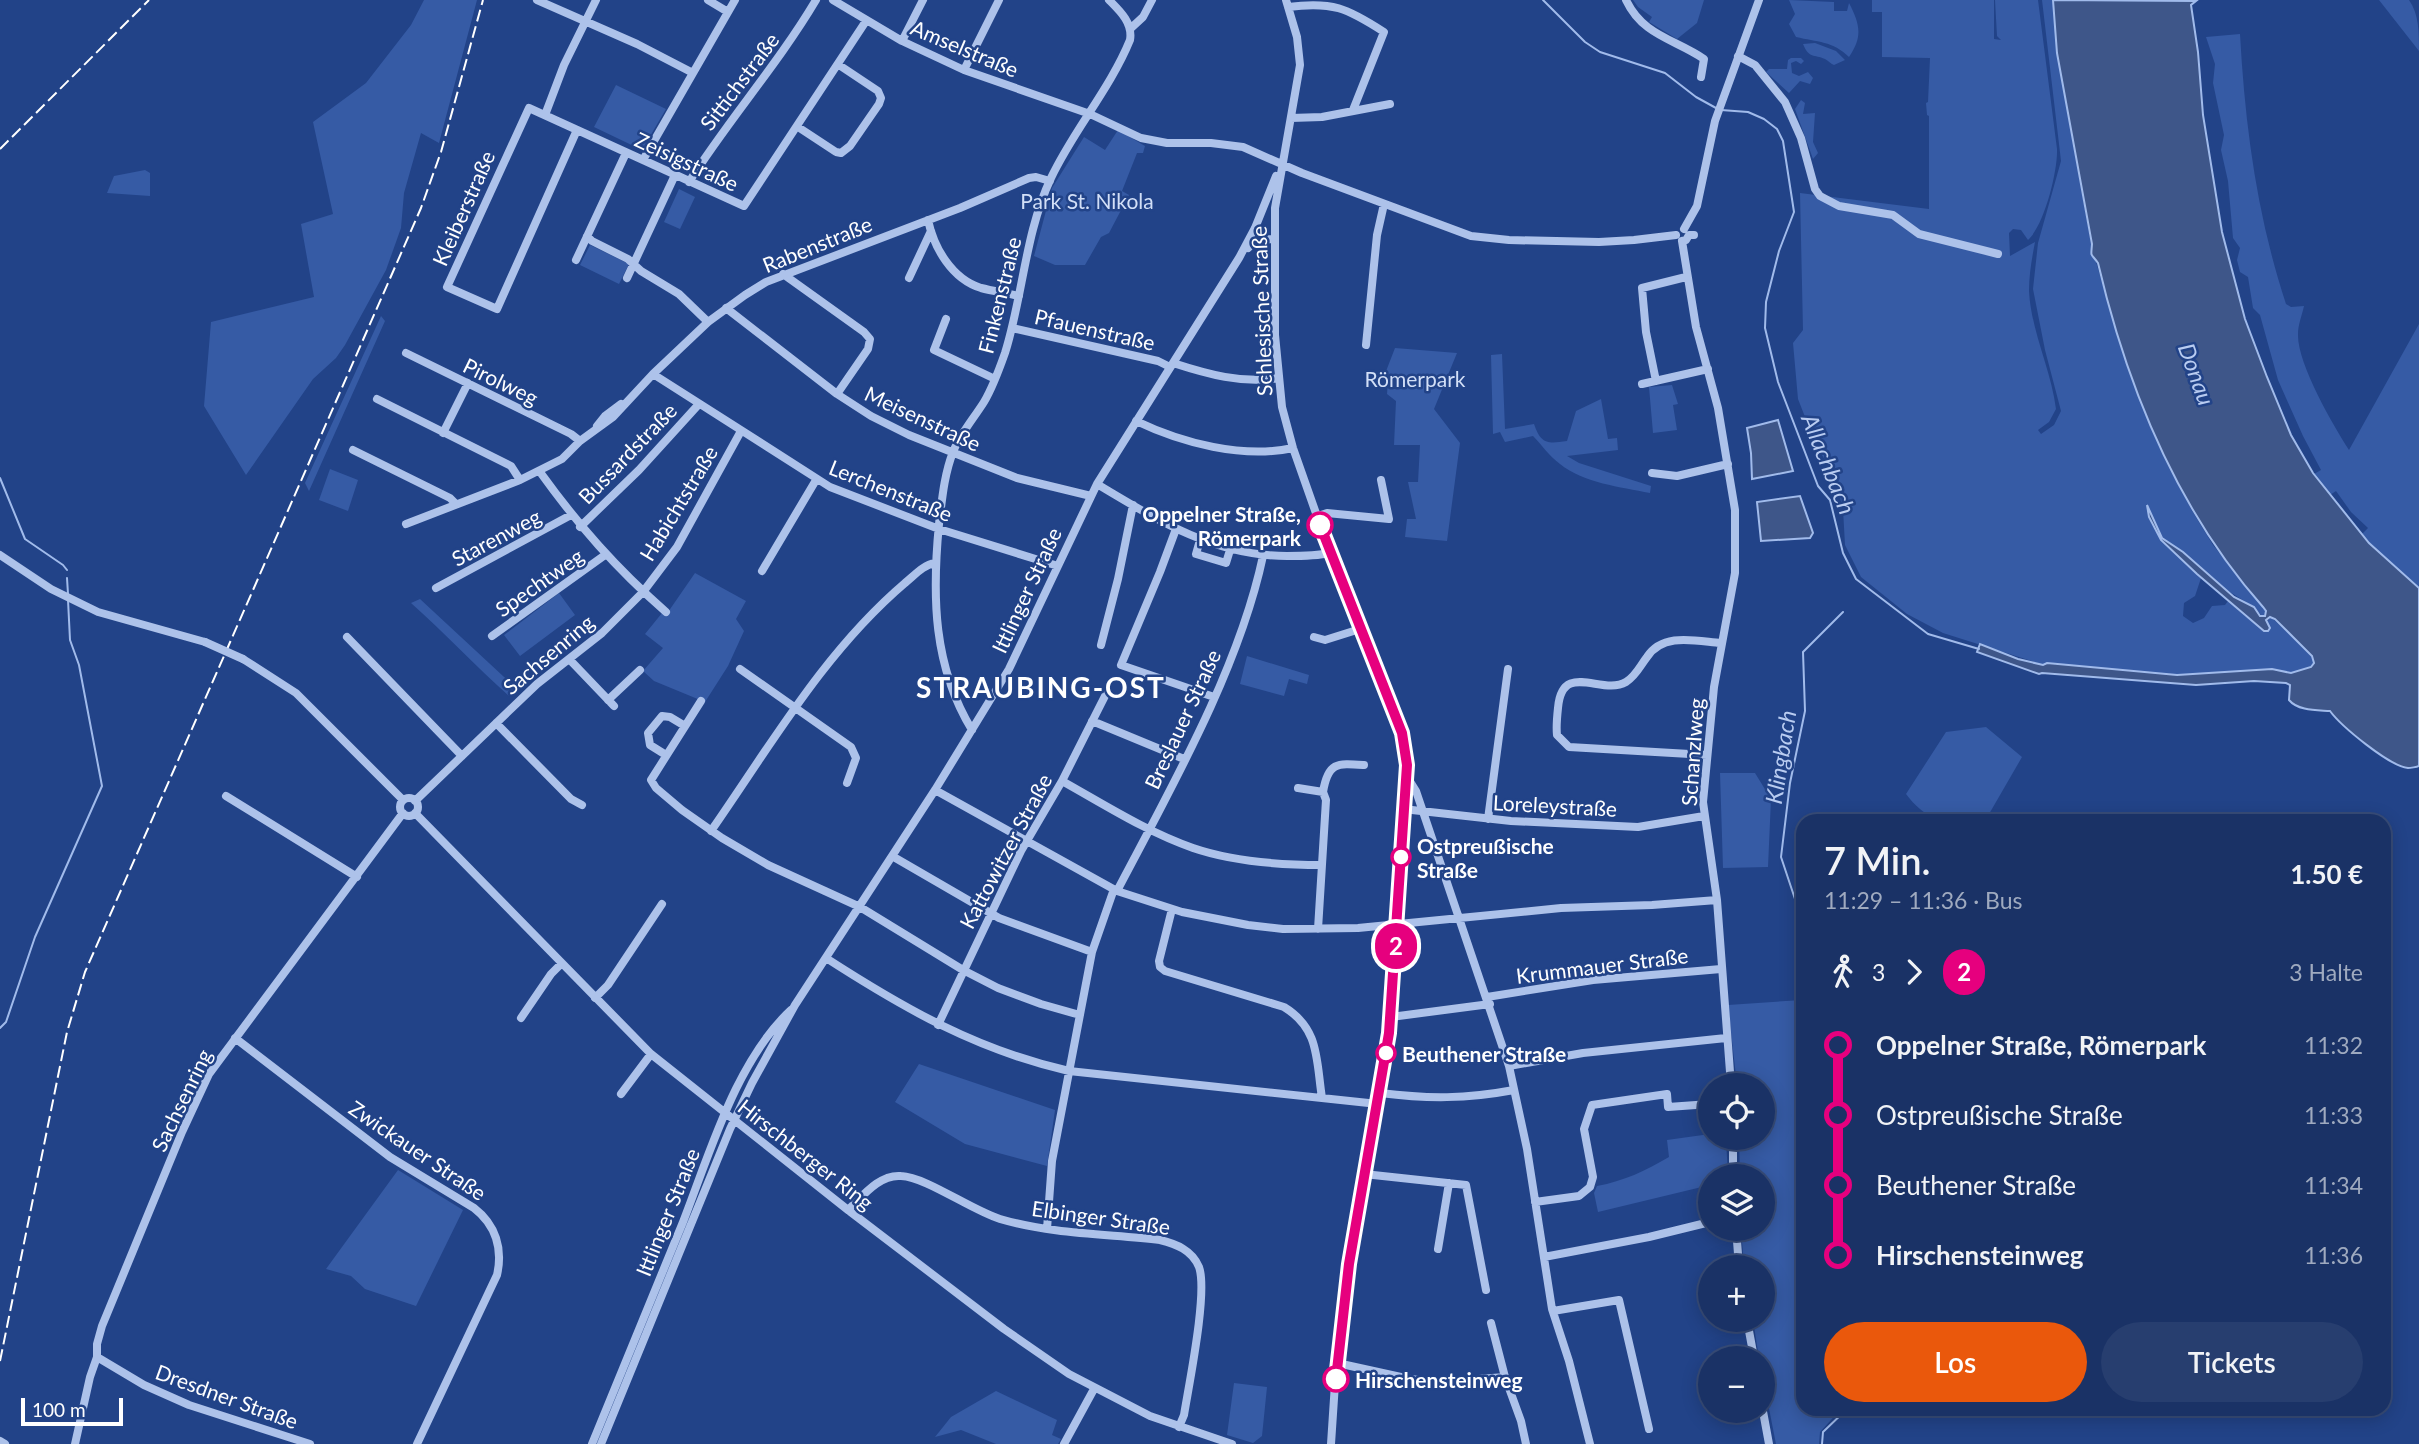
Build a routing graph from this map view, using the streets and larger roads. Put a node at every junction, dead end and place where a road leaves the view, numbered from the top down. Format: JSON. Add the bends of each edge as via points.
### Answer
{"nodes":[{"id":1,"x":537,"y":0,"type":"edge"},
{"id":2,"x":596,"y":0,"type":"edge"},
{"id":3,"x":708,"y":0,"type":"edge"},
{"id":4,"x":735,"y":0,"type":"edge"},
{"id":5,"x":816,"y":0,"type":"edge"},
{"id":6,"x":833,"y":0,"type":"edge"},
{"id":7,"x":923,"y":0,"type":"edge"},
{"id":8,"x":999,"y":0,"type":"edge"},
{"id":9,"x":1109,"y":0,"type":"edge"},
{"id":10,"x":1152,"y":0,"type":"edge"},
{"id":11,"x":1626,"y":0,"type":"edge"},
{"id":12,"x":1759,"y":0,"type":"edge"},
{"id":13,"x":1287,"y":4,"type":"edge"},
{"id":14,"x":728,"y":12,"type":"junction"},
{"id":15,"x":585,"y":20,"type":"junction"},
{"id":16,"x":866,"y":21,"type":"junction"},
{"id":17,"x":1130,"y":29,"type":"junction"},
{"id":18,"x":902,"y":41,"type":"junction"},
{"id":19,"x":1738,"y":56,"type":"junction"},
{"id":20,"x":839,"y":65,"type":"junction"},
{"id":21,"x":964,"y":70,"type":"junction"},
{"id":22,"x":693,"y":73,"type":"junction"},
{"id":23,"x":1701,"y":77,"type":"dead end"},
{"id":24,"x":1390,"y":104,"type":"dead end"},
{"id":25,"x":529,"y":108,"type":"joint"},
{"id":26,"x":1353,"y":110,"type":"junction"},
{"id":27,"x":1090,"y":114,"type":"junction"},
{"id":28,"x":545,"y":115,"type":"junction"},
{"id":29,"x":1291,"y":117,"type":"junction"},
{"id":30,"x":798,"y":127,"type":"junction"},
{"id":31,"x":578,"y":130,"type":"junction"},
{"id":32,"x":626,"y":153,"type":"junction"},
{"id":33,"x":642,"y":160,"type":"junction"},
{"id":34,"x":1281,"y":164,"type":"junction"},
{"id":35,"x":675,"y":175,"type":"junction"},
{"id":36,"x":1050,"y":181,"type":"junction"},
{"id":37,"x":689,"y":182,"type":"junction"},
{"id":38,"x":1278,"y":183,"type":"joint"},
{"id":39,"x":1384,"y":204,"type":"junction"},
{"id":40,"x":928,"y":220,"type":"junction"},
{"id":41,"x":930,"y":231,"type":"junction"},
{"id":42,"x":1685,"y":233,"type":"junction"},
{"id":43,"x":587,"y":236,"type":"junction"},
{"id":44,"x":1275,"y":239,"type":"junction"},
{"id":45,"x":1998,"y":254,"type":"dead end"},
{"id":46,"x":1239,"y":258,"type":"junction"},
{"id":47,"x":576,"y":260,"type":"dead end"},
{"id":48,"x":634,"y":263,"type":"junction"},
{"id":49,"x":783,"y":274,"type":"junction"},
{"id":50,"x":1686,"y":277,"type":"junction"},
{"id":51,"x":627,"y":278,"type":"dead end"},
{"id":52,"x":909,"y":278,"type":"dead end"},
{"id":53,"x":1019,"y":296,"type":"junction"},
{"id":54,"x":726,"y":308,"type":"junction"},
{"id":55,"x":946,"y":319,"type":"dead end"},
{"id":56,"x":708,"y":322,"type":"junction"},
{"id":57,"x":1012,"y":328,"type":"junction"},
{"id":58,"x":1366,"y":345,"type":"dead end"},
{"id":59,"x":406,"y":353,"type":"dead end"},
{"id":60,"x":1172,"y":365,"type":"junction"},
{"id":61,"x":1708,"y":369,"type":"junction"},
{"id":62,"x":653,"y":374,"type":"junction"},
{"id":63,"x":1278,"y":378,"type":"junction"},
{"id":64,"x":995,"y":379,"type":"junction"},
{"id":65,"x":1656,"y":381,"type":"junction"},
{"id":66,"x":468,"y":383,"type":"junction"},
{"id":67,"x":1642,"y":384,"type":"dead end"},
{"id":68,"x":837,"y":394,"type":"junction"},
{"id":69,"x":377,"y":399,"type":"dead end"},
{"id":70,"x":699,"y":404,"type":"junction"},
{"id":71,"x":1136,"y":421,"type":"junction"},
{"id":72,"x":741,"y":431,"type":"junction"},
{"id":73,"x":443,"y":433,"type":"junction"},
{"id":74,"x":580,"y":441,"type":"junction"},
{"id":75,"x":1293,"y":449,"type":"junction"},
{"id":76,"x":353,"y":450,"type":"dead end"},
{"id":77,"x":953,"y":453,"type":"junction"},
{"id":78,"x":1728,"y":464,"type":"junction"},
{"id":79,"x":540,"y":472,"type":"junction"},
{"id":80,"x":1652,"y":473,"type":"dead end"},
{"id":81,"x":520,"y":480,"type":"junction"},
{"id":82,"x":816,"y":480,"type":"junction"},
{"id":83,"x":1381,"y":480,"type":"dead end"},
{"id":84,"x":1097,"y":484,"type":"junction"},
{"id":85,"x":1091,"y":496,"type":"junction"},
{"id":86,"x":456,"y":504,"type":"junction"},
{"id":87,"x":1133,"y":505,"type":"junction"},
{"id":88,"x":571,"y":515,"type":"junction"},
{"id":89,"x":1318,"y":516,"type":"junction"},
{"id":90,"x":406,"y":524,"type":"dead end"},
{"id":91,"x":580,"y":527,"type":"junction"},
{"id":92,"x":939,"y":529,"type":"junction"},
{"id":93,"x":1176,"y":529,"type":"junction"},
{"id":94,"x":1200,"y":540,"type":"junction"},
{"id":95,"x":1230,"y":550,"type":"junction"},
{"id":96,"x":1330,"y":553,"type":"junction"},
{"id":97,"x":0,"y":555,"type":"edge"},
{"id":98,"x":605,"y":555,"type":"junction"},
{"id":99,"x":1263,"y":556,"type":"junction"},
{"id":100,"x":935,"y":563,"type":"junction"},
{"id":101,"x":1058,"y":566,"type":"junction"},
{"id":102,"x":762,"y":570,"type":"dead end"},
{"id":103,"x":436,"y":588,"type":"dead end"},
{"id":104,"x":643,"y":592,"type":"junction"},
{"id":105,"x":666,"y":612,"type":"dead end"},
{"id":106,"x":1360,"y":629,"type":"junction"},
{"id":107,"x":492,"y":636,"type":"dead end"},
{"id":108,"x":347,"y":637,"type":"dead end"},
{"id":109,"x":1314,"y":637,"type":"dead end"},
{"id":110,"x":1721,"y":643,"type":"junction"},
{"id":111,"x":1101,"y":645,"type":"dead end"},
{"id":112,"x":570,"y":660,"type":"junction"},
{"id":113,"x":740,"y":669,"type":"dead end"},
{"id":114,"x":1508,"y":669,"type":"dead end"},
{"id":115,"x":640,"y":670,"type":"dead end"},
{"id":116,"x":1106,"y":694,"type":"dead end"},
{"id":117,"x":1213,"y":697,"type":"junction"},
{"id":118,"x":701,"y":701,"type":"dead end"},
{"id":119,"x":795,"y":710,"type":"junction"},
{"id":120,"x":1092,"y":721,"type":"junction"},
{"id":121,"x":496,"y":723,"type":"junction"},
{"id":122,"x":685,"y":726,"type":"junction"},
{"id":123,"x":972,"y":730,"type":"junction"},
{"id":124,"x":666,"y":755,"type":"junction"},
{"id":125,"x":1707,"y":755,"type":"junction"},
{"id":126,"x":462,"y":756,"type":"junction"},
{"id":127,"x":1184,"y":759,"type":"junction"},
{"id":128,"x":1364,"y":765,"type":"dead end"},
{"id":129,"x":1406,"y":775,"type":"junction"},
{"id":130,"x":1062,"y":781,"type":"junction"},
{"id":131,"x":847,"y":783,"type":"dead end"},
{"id":132,"x":1298,"y":788,"type":"dead end"},
{"id":133,"x":935,"y":790,"type":"junction"},
{"id":134,"x":1323,"y":792,"type":"junction"},
{"id":135,"x":226,"y":796,"type":"dead end"},
{"id":136,"x":403,"y":800,"type":"junction"},
{"id":137,"x":415,"y":800,"type":"junction"},
{"id":138,"x":582,"y":805,"type":"dead end"},
{"id":139,"x":1403,"y":809,"type":"junction"},
{"id":140,"x":1422,"y":811,"type":"junction"},
{"id":141,"x":402,"y":813,"type":"junction"},
{"id":142,"x":415,"y":813,"type":"junction"},
{"id":143,"x":1704,"y":816,"type":"junction"},
{"id":144,"x":1488,"y":819,"type":"junction"},
{"id":145,"x":1149,"y":829,"type":"junction"},
{"id":146,"x":711,"y":831,"type":"junction"},
{"id":147,"x":1028,"y":840,"type":"junction"},
{"id":148,"x":892,"y":856,"type":"junction"},
{"id":149,"x":1322,"y":865,"type":"junction"},
{"id":150,"x":357,"y":877,"type":"junction"},
{"id":151,"x":1115,"y":890,"type":"junction"},
{"id":152,"x":1717,"y":900,"type":"junction"},
{"id":153,"x":662,"y":904,"type":"dead end"},
{"id":154,"x":860,"y":907,"type":"junction"},
{"id":155,"x":1172,"y":909,"type":"junction"},
{"id":156,"x":991,"y":913,"type":"junction"},
{"id":157,"x":1458,"y":919,"type":"junction"},
{"id":158,"x":1397,"y":923,"type":"junction"},
{"id":159,"x":1318,"y":929,"type":"junction"},
{"id":160,"x":1092,"y":952,"type":"junction"},
{"id":161,"x":826,"y":958,"type":"junction"},
{"id":162,"x":562,"y":964,"type":"junction"},
{"id":163,"x":1721,"y":969,"type":"junction"},
{"id":164,"x":964,"y":970,"type":"junction"},
{"id":165,"x":595,"y":998,"type":"junction"},
{"id":166,"x":1488,"y":1000,"type":"junction"},
{"id":167,"x":796,"y":1005,"type":"junction"},
{"id":168,"x":1080,"y":1015,"type":"junction"},
{"id":169,"x":1391,"y":1017,"type":"junction"},
{"id":170,"x":521,"y":1018,"type":"dead end"},
{"id":171,"x":938,"y":1025,"type":"junction"},
{"id":172,"x":235,"y":1038,"type":"junction"},
{"id":173,"x":1726,"y":1038,"type":"junction"},
{"id":174,"x":651,"y":1054,"type":"junction"},
{"id":175,"x":1509,"y":1066,"type":"junction"},
{"id":176,"x":1069,"y":1072,"type":"junction"},
{"id":177,"x":1730,"y":1073,"type":"edge"},
{"id":178,"x":1514,"y":1090,"type":"junction"},
{"id":179,"x":1380,"y":1093,"type":"junction"},
{"id":180,"x":621,"y":1094,"type":"dead end"},
{"id":181,"x":1322,"y":1098,"type":"junction"},
{"id":182,"x":1378,"y":1104,"type":"junction"},
{"id":183,"x":1698,"y":1105,"type":"edge"},
{"id":184,"x":726,"y":1113,"type":"junction"},
{"id":185,"x":735,"y":1120,"type":"junction"},
{"id":186,"x":1364,"y":1174,"type":"junction"},
{"id":187,"x":1449,"y":1183,"type":"junction"},
{"id":188,"x":1535,"y":1202,"type":"junction"},
{"id":189,"x":848,"y":1210,"type":"junction"},
{"id":190,"x":1698,"y":1225,"type":"edge"},
{"id":191,"x":1047,"y":1229,"type":"junction"},
{"id":192,"x":1438,"y":1249,"type":"dead end"},
{"id":193,"x":1544,"y":1258,"type":"junction"},
{"id":194,"x":1486,"y":1290,"type":"dead end"},
{"id":195,"x":1553,"y":1311,"type":"junction"},
{"id":196,"x":1491,"y":1323,"type":"dead end"},
{"id":197,"x":97,"y":1357,"type":"junction"},
{"id":198,"x":1337,"y":1363,"type":"junction"},
{"id":199,"x":1505,"y":1377,"type":"junction"},
{"id":200,"x":1094,"y":1389,"type":"junction"},
{"id":201,"x":1765,"y":1423,"type":"edge"},
{"id":202,"x":1179,"y":1427,"type":"junction"},
{"id":203,"x":1649,"y":1429,"type":"dead end"},
{"id":204,"x":0,"y":1441,"type":"edge"},
{"id":205,"x":5,"y":1444,"type":"edge"},
{"id":206,"x":75,"y":1444,"type":"edge"},
{"id":207,"x":310,"y":1444,"type":"edge"},
{"id":208,"x":417,"y":1444,"type":"edge"},
{"id":209,"x":592,"y":1444,"type":"edge"},
{"id":210,"x":601,"y":1444,"type":"edge"},
{"id":211,"x":1064,"y":1444,"type":"edge"},
{"id":212,"x":1232,"y":1444,"type":"edge"},
{"id":213,"x":1331,"y":1444,"type":"edge"},
{"id":214,"x":1526,"y":1444,"type":"edge"},
{"id":215,"x":1590,"y":1444,"type":"edge"},
{"id":216,"x":1769,"y":1444,"type":"edge"}],
"edges":[{"from":1,"to":15,"type":"street"},
{"from":2,"to":15,"type":"street"},
{"from":3,"to":14,"type":"street"},
{"from":4,"to":14,"type":"street"},
{"from":5,"to":37,"type":"street","name":"Sittichstraße"},
{"from":6,"to":16,"type":"street","name":"Amselstraße"},
{"from":7,"to":18,"type":"street"},
{"from":8,"to":21,"type":"street"},
{"from":9,"to":17,"type":"street"},
{"from":10,"to":17,"type":"street","name":"Finkenstraße"},
{"from":11,"to":23,"type":"street","via":[[1648,28],[1704,58]]},
{"from":12,"to":19,"type":"street"},
{"from":13,"to":26,"type":"street","name":"Ittlinger Straße","via":[[1337,7],[1384,32]]},
{"from":13,"to":29,"type":"street","name":"Ittlinger Straße","via":[[1300,58]]},
{"from":14,"to":22,"type":"street"},
{"from":15,"to":22,"type":"street"},
{"from":15,"to":28,"type":"street"},
{"from":16,"to":18,"type":"street","name":"Amselstraße"},
{"from":16,"to":20,"type":"street","name":"Zeisigstraße"},
{"from":17,"to":27,"type":"street","name":"Finkenstraße","via":[[1128,44]]},
{"from":18,"to":21,"type":"street","name":"Amselstraße"},
{"from":19,"to":42,"type":"street"},
{"from":19,"to":45,"type":"street","via":[[1755,65],[1785,102],[1820,196],[1839,206],[1893,215],[1919,234]]},
{"from":20,"to":30,"type":"street","name":"Zeisigstraße"},
{"from":20,"to":30,"type":"street","via":[[878,91],[879,104],[841,153]]},
{"from":21,"to":27,"type":"street","name":"Amselstraße"},
{"from":22,"to":33,"type":"street"},
{"from":24,"to":26,"type":"street"},
{"from":25,"to":28,"type":"street","name":"Zeisigstraße"},
{"from":25,"to":31,"type":"street","name":"Kleiberstraße","via":[[447,287],[497,309]]},
{"from":26,"to":29,"type":"street"},
{"from":27,"to":34,"type":"street","name":"Amselstraße","via":[[1150,141],[1234,146]]},
{"from":27,"to":36,"type":"street","name":"Finkenstraße"},
{"from":28,"to":31,"type":"street","name":"Zeisigstraße"},
{"from":29,"to":34,"type":"street","name":"Ittlinger Straße"},
{"from":30,"to":37,"type":"street","name":"Zeisigstraße","via":[[744,206]]},
{"from":31,"to":32,"type":"street","name":"Zeisigstraße"},
{"from":32,"to":33,"type":"street","name":"Zeisigstraße"},
{"from":32,"to":43,"type":"street"},
{"from":33,"to":35,"type":"street","name":"Zeisigstraße"},
{"from":34,"to":38,"type":"street","name":"Ittlinger Straße"},
{"from":34,"to":39,"type":"street","name":"Amselstraße"},
{"from":34,"to":46,"type":"street","name":"Ittlinger Straße"},
{"from":35,"to":37,"type":"street","name":"Zeisigstraße"},
{"from":35,"to":48,"type":"street"},
{"from":36,"to":40,"type":"street","name":"Rabenstraße","via":[[1029,178]]},
{"from":36,"to":53,"type":"street","name":"Finkenstraße"},
{"from":38,"to":44,"type":"street","name":"Schlesische Straße"},
{"from":39,"to":42,"type":"street","name":"Amselstraße","via":[[1486,238],[1599,242]]},
{"from":39,"to":58,"type":"street"},
{"from":40,"to":41,"type":"street"},
{"from":40,"to":49,"type":"street","name":"Rabenstraße"},
{"from":41,"to":52,"type":"street"},
{"from":41,"to":53,"type":"street","via":[[943,258],[960,276],[979,287]]},
{"from":42,"to":50,"type":"street","name":"Schanzlweg"},
{"from":43,"to":47,"type":"street"},
{"from":43,"to":48,"type":"street"},
{"from":44,"to":46,"type":"street","name":"Ittlinger Straße","via":[[1252,244]]},
{"from":44,"to":63,"type":"street","name":"Schlesische Straße"},
{"from":46,"to":60,"type":"street","name":"Ittlinger Straße"},
{"from":48,"to":51,"type":"street"},
{"from":48,"to":56,"type":"street","via":[[679,293]]},
{"from":49,"to":54,"type":"street","name":"Rabenstraße"},
{"from":49,"to":68,"type":"street","via":[[870,340]]},
{"from":50,"to":61,"type":"street","name":"Schanzlweg"},
{"from":50,"to":65,"type":"street","via":[[1643,288]]},
{"from":53,"to":57,"type":"street","name":"Finkenstraße"},
{"from":54,"to":56,"type":"street","name":"Rabenstraße"},
{"from":54,"to":68,"type":"street","name":"Meisenstraße"},
{"from":55,"to":64,"type":"street","name":"Finkenstraße","via":[[934,350]]},
{"from":56,"to":62,"type":"street","name":"Rabenstraße"},
{"from":57,"to":60,"type":"street","name":"Pfauenstraße"},
{"from":57,"to":64,"type":"street","name":"Finkenstraße"},
{"from":59,"to":66,"type":"street","name":"Pirolweg"},
{"from":60,"to":63,"type":"street","name":"Pfauenstraße","via":[[1220,377]]},
{"from":60,"to":71,"type":"street","name":"Ittlinger Straße"},
{"from":61,"to":65,"type":"street"},
{"from":61,"to":78,"type":"street","name":"Schanzlweg"},
{"from":62,"to":70,"type":"street","name":"Lerchenstraße"},
{"from":62,"to":74,"type":"street","name":"Rabenstraße","via":[[613,417]]},
{"from":63,"to":75,"type":"street","name":"Schlesische Straße"},
{"from":64,"to":77,"type":"street","name":"Finkenstraße"},
{"from":65,"to":67,"type":"street"},
{"from":66,"to":73,"type":"street"},
{"from":66,"to":74,"type":"street","name":"Pirolweg"},
{"from":68,"to":77,"type":"street","name":"Meisenstraße","via":[[871,416]]},
{"from":69,"to":73,"type":"street"},
{"from":70,"to":72,"type":"street","name":"Lerchenstraße"},
{"from":70,"to":91,"type":"street","name":"Bussardstraße"},
{"from":71,"to":75,"type":"street","via":[[1172,438],[1251,453]]},
{"from":71,"to":84,"type":"street","name":"Ittlinger Straße"},
{"from":72,"to":82,"type":"street","name":"Lerchenstraße"},
{"from":72,"to":104,"type":"street","name":"Habichtstraße","via":[[677,547]]},
{"from":73,"to":81,"type":"street","via":[[511,466]]},
{"from":74,"to":79,"type":"street","name":"Rabenstraße"},
{"from":75,"to":89,"type":"street","name":"Schlesische Straße"},
{"from":76,"to":86,"type":"street"},
{"from":77,"to":85,"type":"street","name":"Meisenstraße","via":[[1017,478]]},
{"from":77,"to":92,"type":"street","name":"Finkenstraße","via":[[942,492]]},
{"from":78,"to":80,"type":"street","via":[[1677,476]]},
{"from":78,"to":110,"type":"street","name":"Schanzlweg","via":[[1736,550]]},
{"from":79,"to":81,"type":"street","name":"Rabenstraße"},
{"from":79,"to":88,"type":"street"},
{"from":81,"to":86,"type":"street","name":"Rabenstraße"},
{"from":82,"to":92,"type":"street","name":"Lerchenstraße"},
{"from":82,"to":102,"type":"street"},
{"from":83,"to":89,"type":"street","via":[[1389,519]]},
{"from":84,"to":85,"type":"street","name":"Ittlinger Straße"},
{"from":84,"to":87,"type":"street"},
{"from":85,"to":101,"type":"street","name":"Ittlinger Straße"},
{"from":86,"to":90,"type":"street","name":"Rabenstraße"},
{"from":87,"to":93,"type":"street"},
{"from":87,"to":111,"type":"street"},
{"from":88,"to":91,"type":"street"},
{"from":88,"to":103,"type":"street","name":"Starenweg"},
{"from":89,"to":96,"type":"street","name":"Schlesische Straße"},
{"from":91,"to":98,"type":"street"},
{"from":92,"to":100,"type":"street","name":"Finkenstraße"},
{"from":92,"to":101,"type":"street","name":"Lerchenstraße"},
{"from":93,"to":94,"type":"street"},
{"from":93,"to":117,"type":"street","via":[[1121,665]]},
{"from":94,"to":95,"type":"street"},
{"from":94,"to":95,"type":"street","via":[[1196,554],[1226,563]]},
{"from":95,"to":99,"type":"street"},
{"from":96,"to":99,"type":"street"},
{"from":96,"to":106,"type":"street","name":"Schlesische Straße"},
{"from":97,"to":136,"type":"street","bridge":true,"via":[[72,600],[205,642],[243,659],[296,694]]},
{"from":98,"to":104,"type":"street"},
{"from":98,"to":107,"type":"street","name":"Spechtweg"},
{"from":99,"to":117,"type":"street","name":"Breslauer Straße","via":[[1249,610]]},
{"from":100,"to":119,"type":"street","via":[[926,565],[893,593],[850,636]]},
{"from":100,"to":123,"type":"street","name":"Finkenstraße","via":[[936,622],[944,668]]},
{"from":101,"to":123,"type":"street","name":"Ittlinger Straße","via":[[1019,650]]},
{"from":104,"to":105,"type":"street"},
{"from":104,"to":112,"type":"street","name":"Sachsenring"},
{"from":106,"to":109,"type":"street","via":[[1325,640]]},
{"from":106,"to":129,"type":"street","name":"Schlesische Straße","via":[[1402,733]]},
{"from":108,"to":126,"type":"street"},
{"from":110,"to":125,"type":"street","name":"Schanzlweg"},
{"from":110,"to":125,"type":"street","via":[[1662,643],[1625,683],[1577,681],[1559,700],[1557,735],[1569,747]]},
{"from":112,"to":115,"type":"street","via":[[611,703]]},
{"from":112,"to":121,"type":"street","name":"Sachsenring"},
{"from":113,"to":119,"type":"street"},
{"from":114,"to":144,"type":"street"},
{"from":116,"to":120,"type":"street","name":"Kattowitzer Straße"},
{"from":117,"to":127,"type":"street","name":"Breslauer Straße"},
{"from":118,"to":122,"type":"street"},
{"from":119,"to":131,"type":"street","via":[[855,752]]},
{"from":119,"to":146,"type":"street"},
{"from":120,"to":127,"type":"street"},
{"from":120,"to":130,"type":"street","name":"Kattowitzer Straße"},
{"from":121,"to":126,"type":"street","name":"Sachsenring"},
{"from":121,"to":138,"type":"street"},
{"from":122,"to":124,"type":"street"},
{"from":122,"to":124,"type":"street","via":[[662,716],[648,733],[650,745]]},
{"from":123,"to":133,"type":"street","name":"Ittlinger Straße"},
{"from":124,"to":146,"type":"street","via":[[653,775],[653,785]]},
{"from":125,"to":143,"type":"street","name":"Schanzlweg"},
{"from":126,"to":137,"type":"street","name":"Sachsenring"},
{"from":127,"to":145,"type":"street","name":"Breslauer Straße"},
{"from":128,"to":134,"type":"street","via":[[1336,765],[1325,778]]},
{"from":129,"to":139,"type":"street","name":"Schlesische Straße"},
{"from":129,"to":140,"type":"street"},
{"from":130,"to":145,"type":"street"},
{"from":130,"to":147,"type":"street","name":"Kattowitzer Straße"},
{"from":132,"to":134,"type":"street"},
{"from":133,"to":147,"type":"street"},
{"from":133,"to":148,"type":"street","name":"Ittlinger Straße"},
{"from":134,"to":149,"type":"street","via":[[1327,806]]},
{"from":135,"to":150,"type":"street"},
{"from":136,"to":137,"type":"street"},
{"from":136,"to":141,"type":"street"},
{"from":137,"to":142,"type":"street"},
{"from":139,"to":140,"type":"street","name":"Loreleystraße"},
{"from":139,"to":158,"type":"street","name":"Schlesische Straße"},
{"from":140,"to":144,"type":"street","name":"Loreleystraße"},
{"from":140,"to":157,"type":"street"},
{"from":141,"to":142,"type":"street"},
{"from":141,"to":150,"type":"street","name":"Sachsenring"},
{"from":142,"to":162,"type":"street","name":"Hirschberger Ring"},
{"from":143,"to":144,"type":"street","name":"Loreleystraße","via":[[1638,827]]},
{"from":143,"to":152,"type":"street","name":"Schanzlweg"},
{"from":145,"to":149,"type":"street","via":[[1226,856]]},
{"from":145,"to":151,"type":"street","name":"Breslauer Straße"},
{"from":146,"to":154,"type":"street","via":[[787,876]]},
{"from":147,"to":151,"type":"street"},
{"from":147,"to":156,"type":"street","name":"Kattowitzer Straße"},
{"from":148,"to":154,"type":"street","name":"Ittlinger Straße"},
{"from":148,"to":156,"type":"street"},
{"from":149,"to":159,"type":"street"},
{"from":150,"to":172,"type":"street","name":"Sachsenring"},
{"from":151,"to":155,"type":"street"},
{"from":151,"to":160,"type":"street","name":"Breslauer Straße"},
{"from":152,"to":157,"type":"street"},
{"from":152,"to":163,"type":"street","name":"Schanzlweg"},
{"from":153,"to":165,"type":"street"},
{"from":154,"to":161,"type":"street","name":"Ittlinger Straße"},
{"from":154,"to":164,"type":"street"},
{"from":155,"to":159,"type":"street","via":[[1248,925]]},
{"from":155,"to":181,"type":"street","via":[[1160,967],[1284,1007],[1296,1015],[1312,1037]]},
{"from":156,"to":160,"type":"street"},
{"from":156,"to":164,"type":"street","name":"Kattowitzer Straße"},
{"from":157,"to":158,"type":"street"},
{"from":157,"to":166,"type":"street"},
{"from":158,"to":159,"type":"street"},
{"from":158,"to":169,"type":"street","name":"Schlesische Straße"},
{"from":160,"to":168,"type":"street","name":"Breslauer Straße"},
{"from":161,"to":167,"type":"street","name":"Ittlinger Straße"},
{"from":161,"to":171,"type":"street"},
{"from":162,"to":165,"type":"street","name":"Hirschberger Ring"},
{"from":162,"to":170,"type":"street"},
{"from":163,"to":166,"type":"street","name":"Krummauer Straße","via":[[1593,980]]},
{"from":163,"to":173,"type":"street","name":"Schanzlweg"},
{"from":164,"to":168,"type":"street","via":[[1018,996]]},
{"from":164,"to":171,"type":"street","name":"Kattowitzer Straße"},
{"from":165,"to":174,"type":"street","name":"Hirschberger Ring"},
{"from":166,"to":169,"type":"street","name":"Krummauer Straße"},
{"from":166,"to":175,"type":"street"},
{"from":167,"to":184,"type":"street","name":"Ittlinger Straße","via":[[762,1045]]},
{"from":167,"to":185,"type":"street","name":"Ittlinger Straße"},
{"from":168,"to":176,"type":"street","name":"Breslauer Straße"},
{"from":169,"to":179,"type":"street","name":"Schlesische Straße"},
{"from":171,"to":176,"type":"street","via":[[1008,1055]]},
{"from":172,"to":197,"type":"street","name":"Sachsenring","via":[[209,1074],[182,1132],[102,1326]]},
{"from":172,"to":208,"type":"street","name":"Zwickauer Straße","via":[[390,1157],[474,1209],[493,1231],[500,1255],[493,1286]]},
{"from":173,"to":175,"type":"street"},
{"from":173,"to":177,"type":"street","name":"Schanzlweg"},
{"from":174,"to":180,"type":"street"},
{"from":174,"to":184,"type":"street","name":"Hirschberger Ring"},
{"from":175,"to":178,"type":"street"},
{"from":176,"to":181,"type":"street"},
{"from":176,"to":191,"type":"street","name":"Breslauer Straße","via":[[1052,1161]]},
{"from":178,"to":179,"type":"street","via":[[1449,1098]]},
{"from":178,"to":188,"type":"street"},
{"from":179,"to":182,"type":"street","name":"Schlesische Straße"},
{"from":181,"to":182,"type":"street"},
{"from":182,"to":186,"type":"street","name":"Schlesische Straße"},
{"from":183,"to":188,"type":"street","via":[[1668,1107],[1667,1094],[1592,1105],[1584,1129],[1590,1187],[1578,1196]]},
{"from":184,"to":185,"type":"street","name":"Hirschberger Ring"},
{"from":184,"to":209,"type":"street","name":"Ittlinger Straße"},
{"from":185,"to":189,"type":"street","name":"Hirschberger Ring"},
{"from":185,"to":210,"type":"street","name":"Ittlinger Straße"},
{"from":186,"to":187,"type":"street"},
{"from":186,"to":198,"type":"street","name":"Schlesische Straße"},
{"from":187,"to":192,"type":"street"},
{"from":187,"to":194,"type":"street","via":[[1466,1185]]},
{"from":188,"to":193,"type":"street"},
{"from":189,"to":191,"type":"street","name":"Elbinger Straße","via":[[879,1182],[902,1175],[986,1214]]},
{"from":189,"to":200,"type":"street","name":"Hirschberger Ring","via":[[1004,1329]]},
{"from":190,"to":193,"type":"street"},
{"from":191,"to":202,"type":"street","name":"Elbinger Straße","via":[[1160,1240],[1179,1246],[1195,1259],[1202,1292]]},
{"from":193,"to":195,"type":"street"},
{"from":195,"to":203,"type":"street","via":[[1619,1300]]},
{"from":195,"to":215,"type":"street"},
{"from":196,"to":199,"type":"street"},
{"from":197,"to":206,"type":"street","name":"Sachsenring"},
{"from":197,"to":207,"type":"street","name":"Dresdner Straße","via":[[190,1405]]},
{"from":198,"to":199,"type":"street","via":[[1439,1382]]},
{"from":198,"to":213,"type":"street","name":"Schlesische Straße"},
{"from":199,"to":214,"type":"street"},
{"from":200,"to":202,"type":"street","name":"Hirschberger Ring"},
{"from":200,"to":211,"type":"street"},
{"from":201,"to":216,"type":"street"},
{"from":202,"to":212,"type":"street","name":"Hirschberger Ring"},
{"from":204,"to":205,"type":"street"}]}
